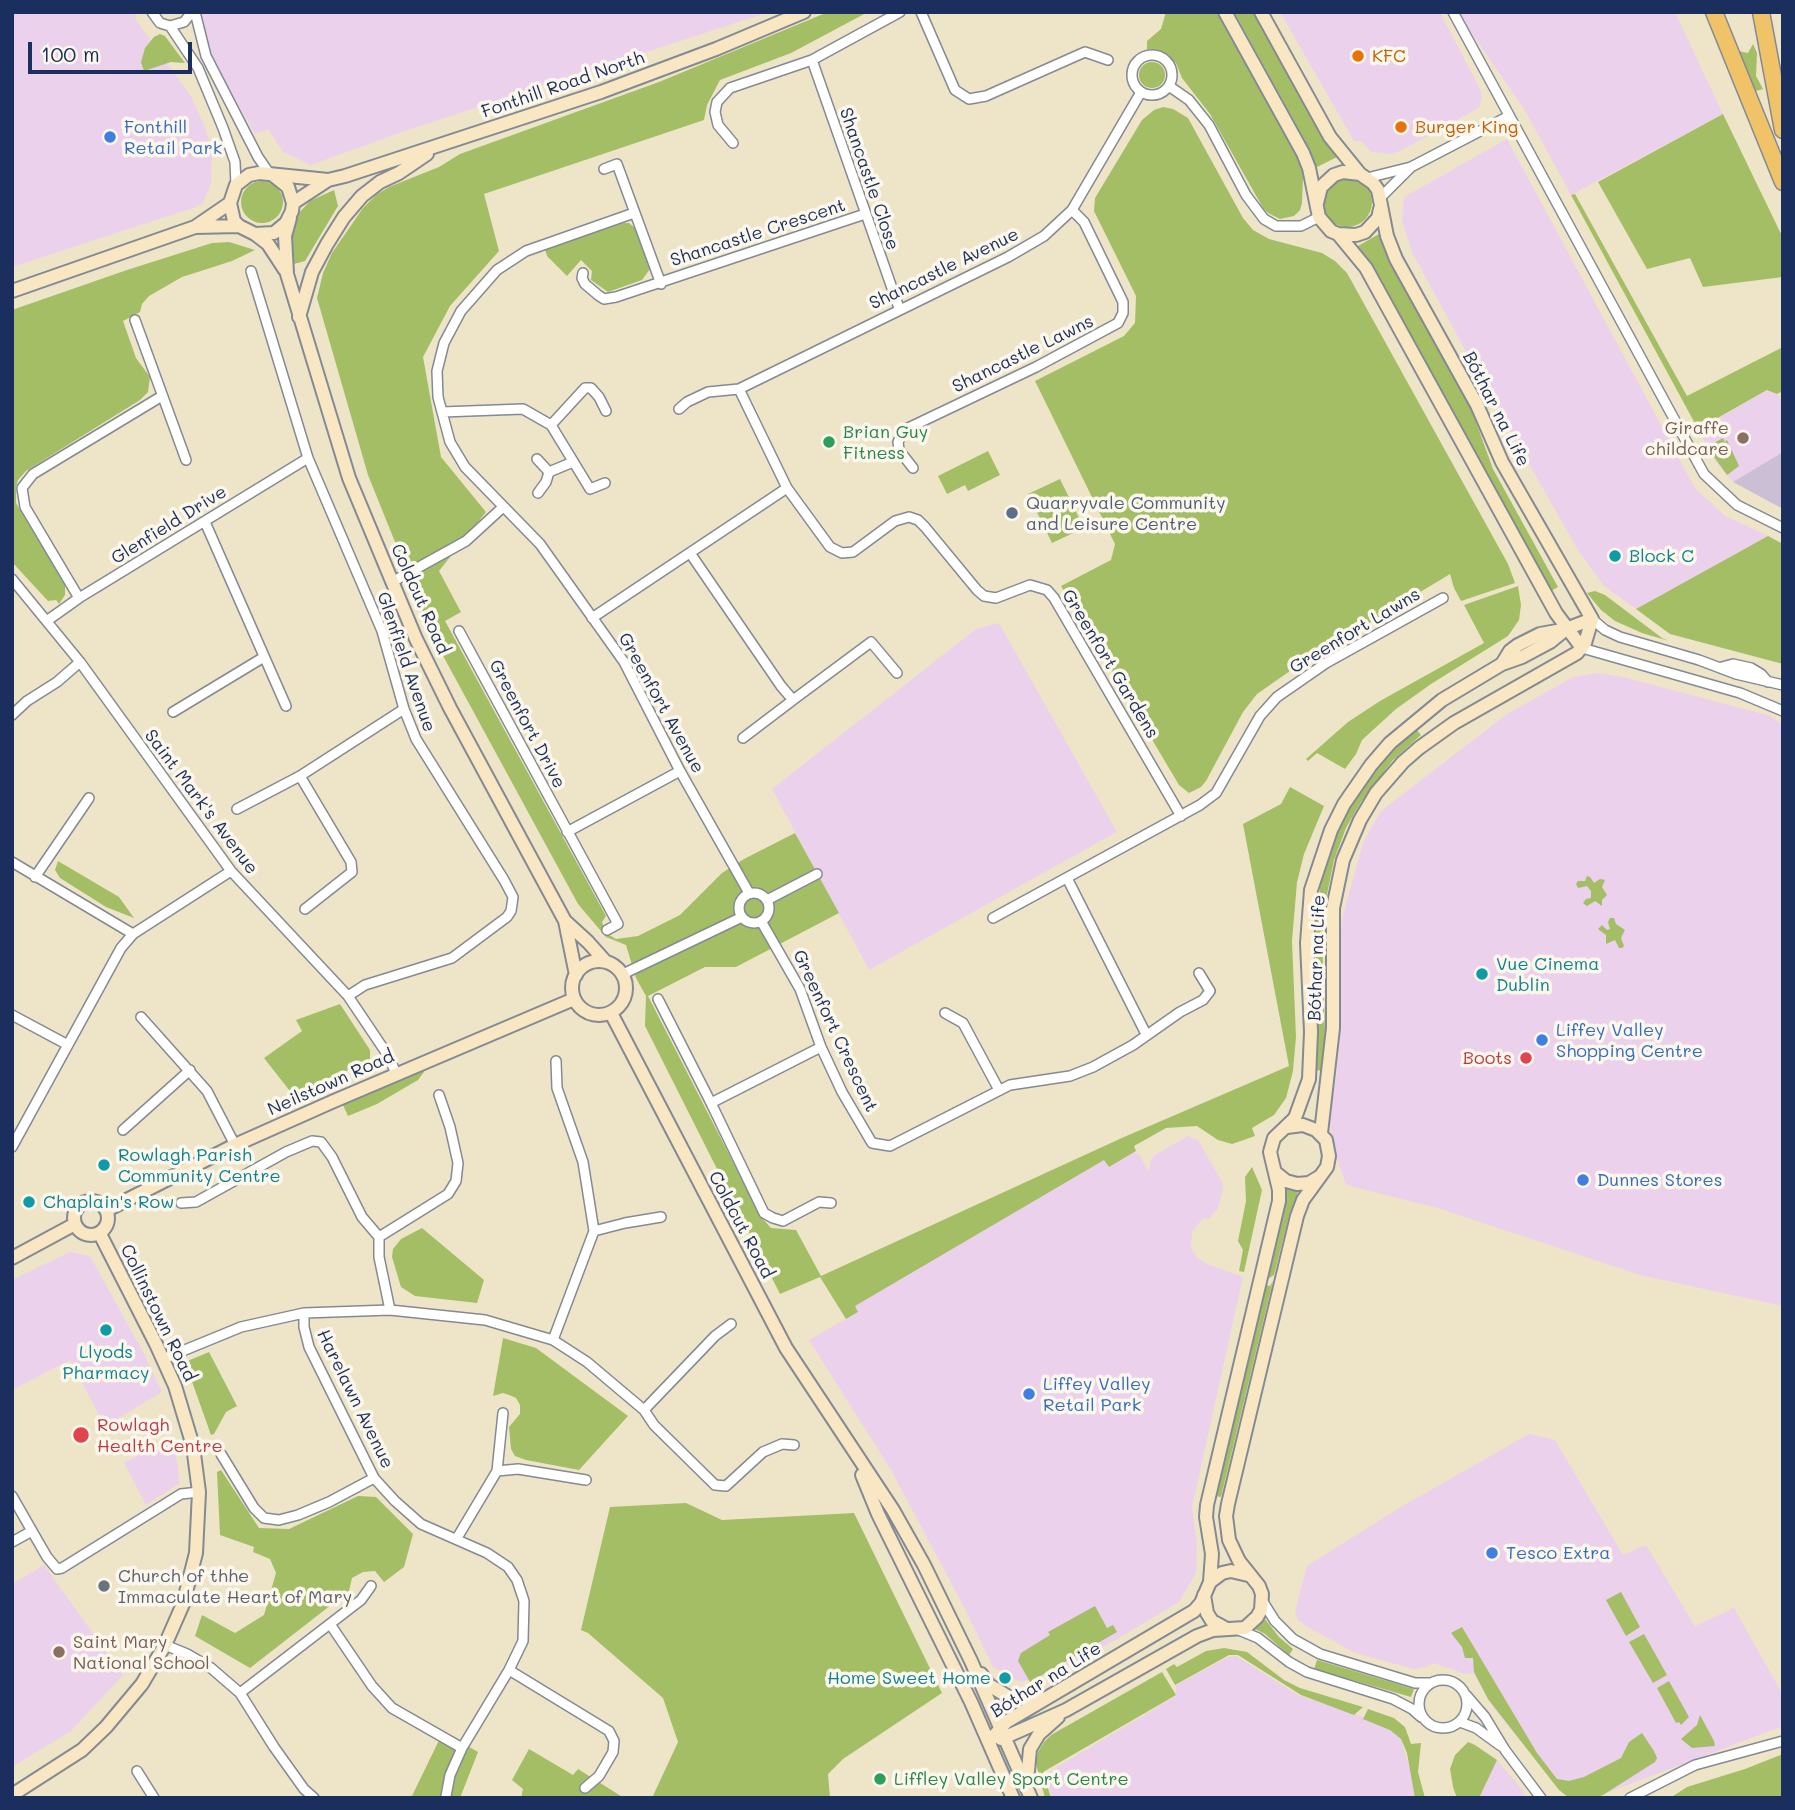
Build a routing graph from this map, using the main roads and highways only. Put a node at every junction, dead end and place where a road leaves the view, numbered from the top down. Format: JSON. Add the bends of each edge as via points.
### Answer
{"nodes":[{"id":1,"x":1714,"y":12,"type":"edge"},
{"id":2,"x":1761,"y":12,"type":"edge"},
{"id":3,"x":1783,"y":130,"type":"edge"},
{"id":4,"x":1783,"y":183,"type":"edge"}],
"edges":[{"from":1,"to":4,"type":"highway"},
{"from":2,"to":3,"type":"highway"}]}
